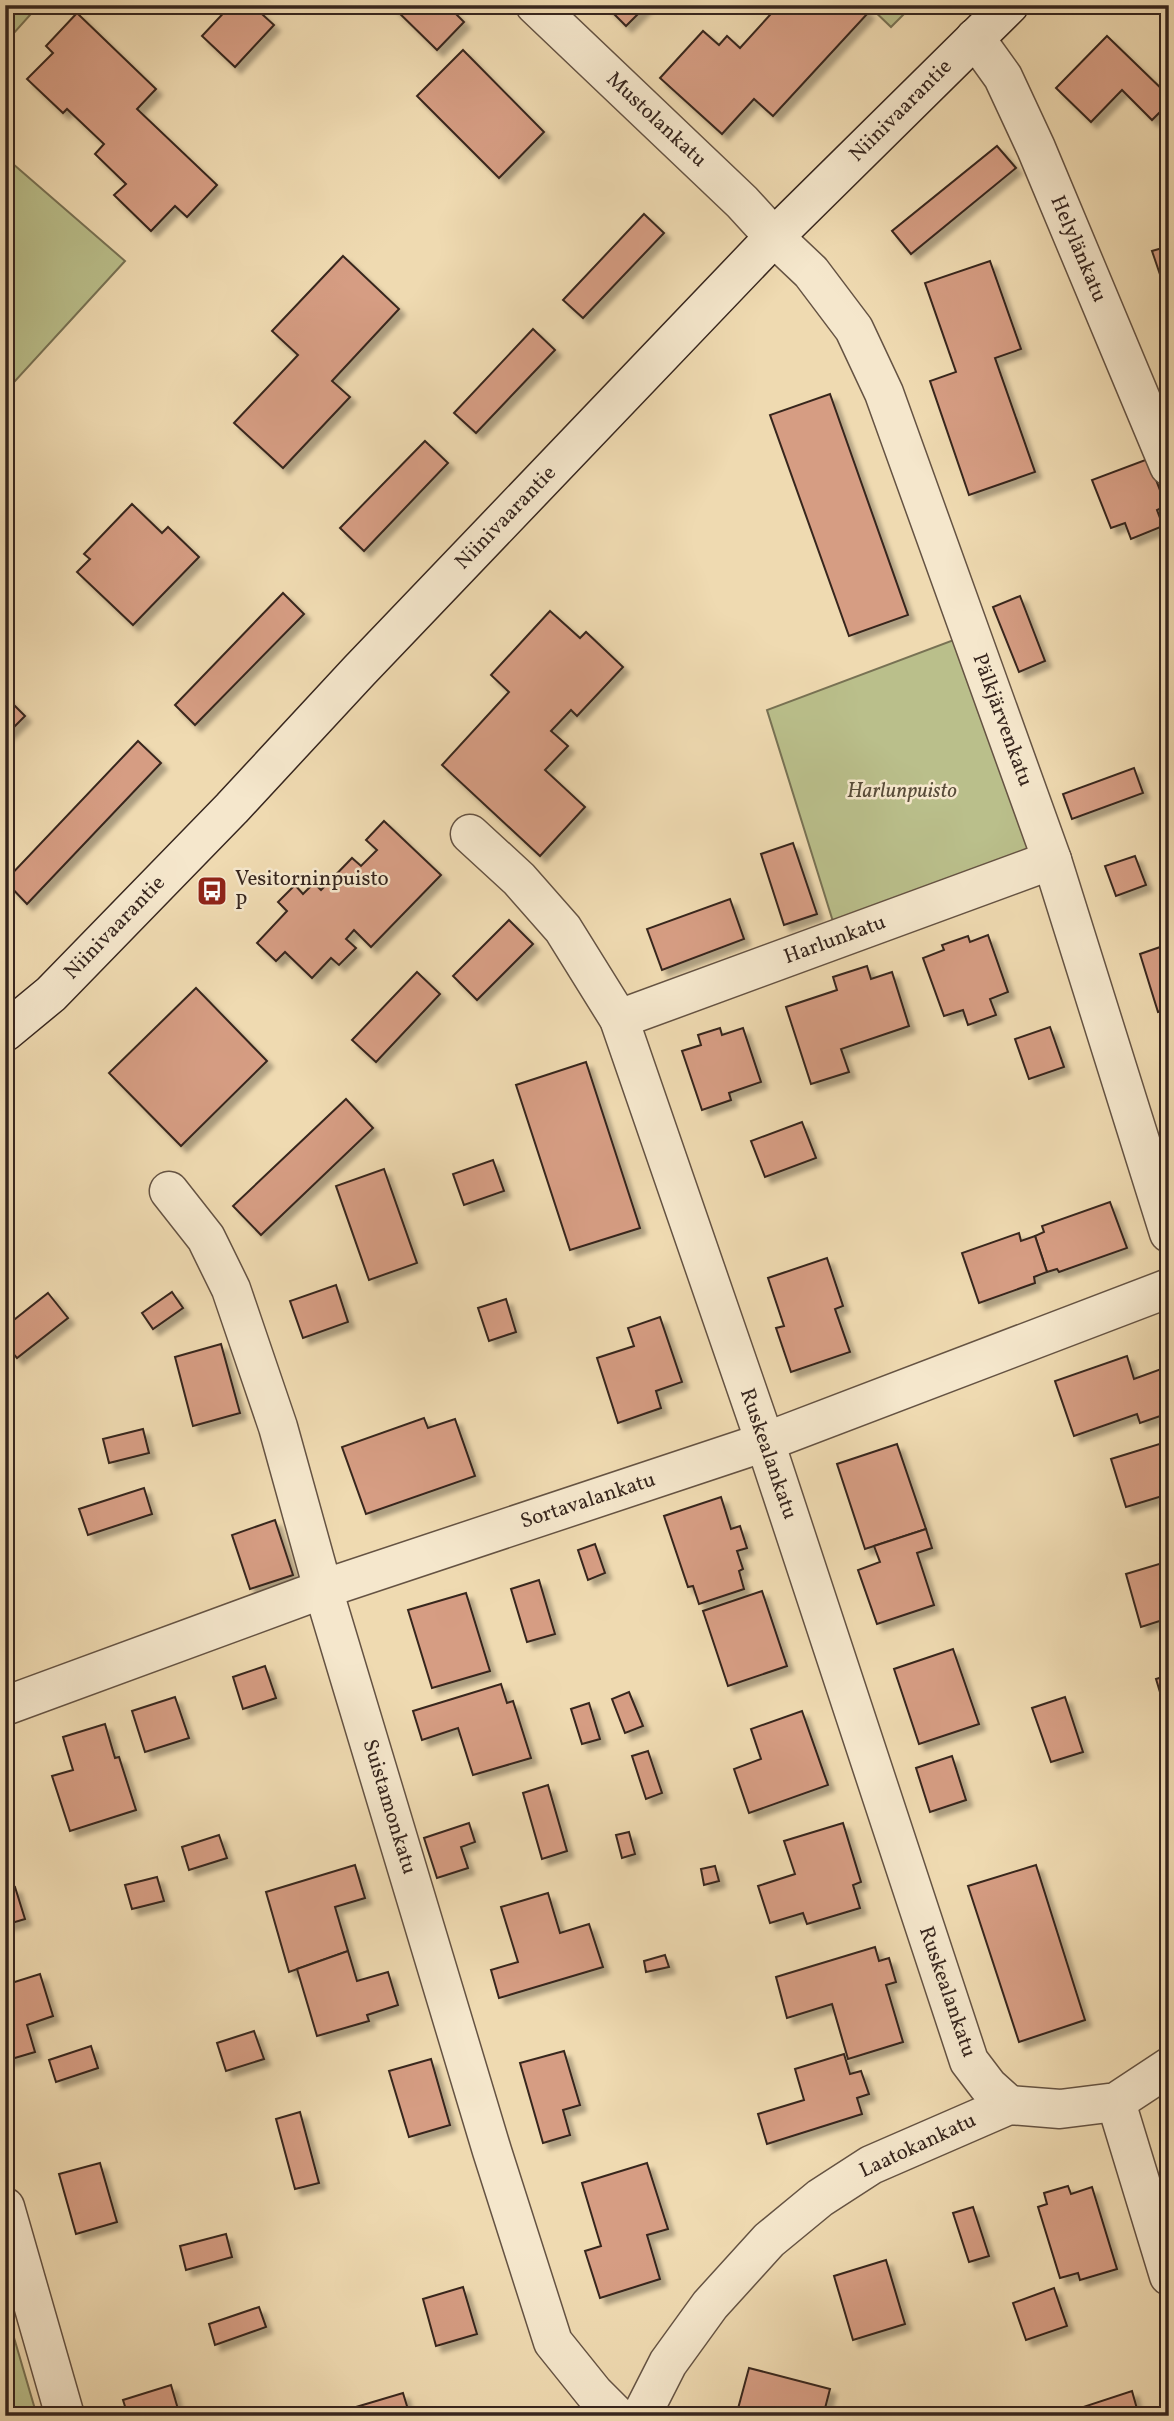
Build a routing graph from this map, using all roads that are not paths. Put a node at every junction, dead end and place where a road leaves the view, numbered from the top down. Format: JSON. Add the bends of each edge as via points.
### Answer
{"nodes":[{"id":1,"x":535,"y":5,"type":"edge"},
{"id":2,"x":1009,"y":5,"type":"edge"},
{"id":3,"x":975,"y":38,"type":"junction"},
{"id":4,"x":774,"y":237,"type":"junction"},
{"id":5,"x":1169,"y":466,"type":"edge"},
{"id":6,"x":470,"y":834,"type":"dead end"},
{"id":7,"x":1052,"y":860,"type":"junction"},
{"id":8,"x":619,"y":1019,"type":"junction"},
{"id":9,"x":5,"y":1032,"type":"edge"},
{"id":10,"x":169,"y":1191,"type":"dead end"},
{"id":11,"x":1169,"y":1233,"type":"edge"},
{"id":12,"x":1169,"y":1288,"type":"edge"},
{"id":13,"x":765,"y":1442,"type":"junction"},
{"id":14,"x":323,"y":1589,"type":"junction"},
{"id":15,"x":5,"y":1706,"type":"edge"},
{"id":16,"x":1169,"y":2067,"type":"edge"},
{"id":17,"x":1116,"y":2102,"type":"junction"},
{"id":18,"x":1009,"y":2105,"type":"junction"},
{"id":19,"x":5,"y":2207,"type":"edge"},
{"id":20,"x":1169,"y":2276,"type":"edge"},
{"id":21,"x":65,"y":2416,"type":"edge"},
{"id":22,"x":617,"y":2416,"type":"edge"},
{"id":23,"x":641,"y":2416,"type":"edge"}],
"edges":[{"from":1,"to":4,"type":"street","name":"Mustolankatu"},
{"from":2,"to":3,"type":"street","name":"Niinivaarantie"},
{"from":3,"to":4,"type":"street","name":"Niinivaarantie"},
{"from":3,"to":5,"type":"street","name":"Helylänkatu","via":[[1003,77],[1036,148]]},
{"from":4,"to":7,"type":"street","name":"Pälkjärvenkatu","via":[[811,272],[854,329],[884,393]]},
{"from":4,"to":9,"type":"street","name":"Niinivaarantie","via":[[223,818],[51,994]]},
{"from":6,"to":8,"type":"street","name":"Ruskealankatu","via":[[519,879],[563,929]]},
{"from":7,"to":8,"type":"street","name":"Harlunkatu"},
{"from":7,"to":11,"type":"street","name":"Pälkjärvenkatu"},
{"from":8,"to":13,"type":"street","name":"Ruskealankatu"},
{"from":10,"to":14,"type":"street","name":"Suistamonkatu","via":[[206,1238],[231,1289],[278,1427]]},
{"from":12,"to":13,"type":"street","name":"Sortavalankatu"},
{"from":13,"to":14,"type":"street","name":"Sortavalankatu"},
{"from":13,"to":18,"type":"street","name":"Ruskealankatu","via":[[969,2061]]},
{"from":14,"to":15,"type":"street","name":"Sortavalankatu"},
{"from":14,"to":22,"type":"street","name":"Suistamonkatu","via":[[553,2342]]},
{"from":16,"to":17,"type":"street","name":"Laatokankatu"},
{"from":17,"to":18,"type":"street","name":"Laatokankatu","via":[[1060,2109]]},
{"from":17,"to":20,"type":"street"},
{"from":18,"to":23,"type":"street","name":"Laatokankatu","via":[[871,2165],[820,2198],[769,2240],[710,2305],[668,2363]]},
{"from":19,"to":21,"type":"street"}]}
